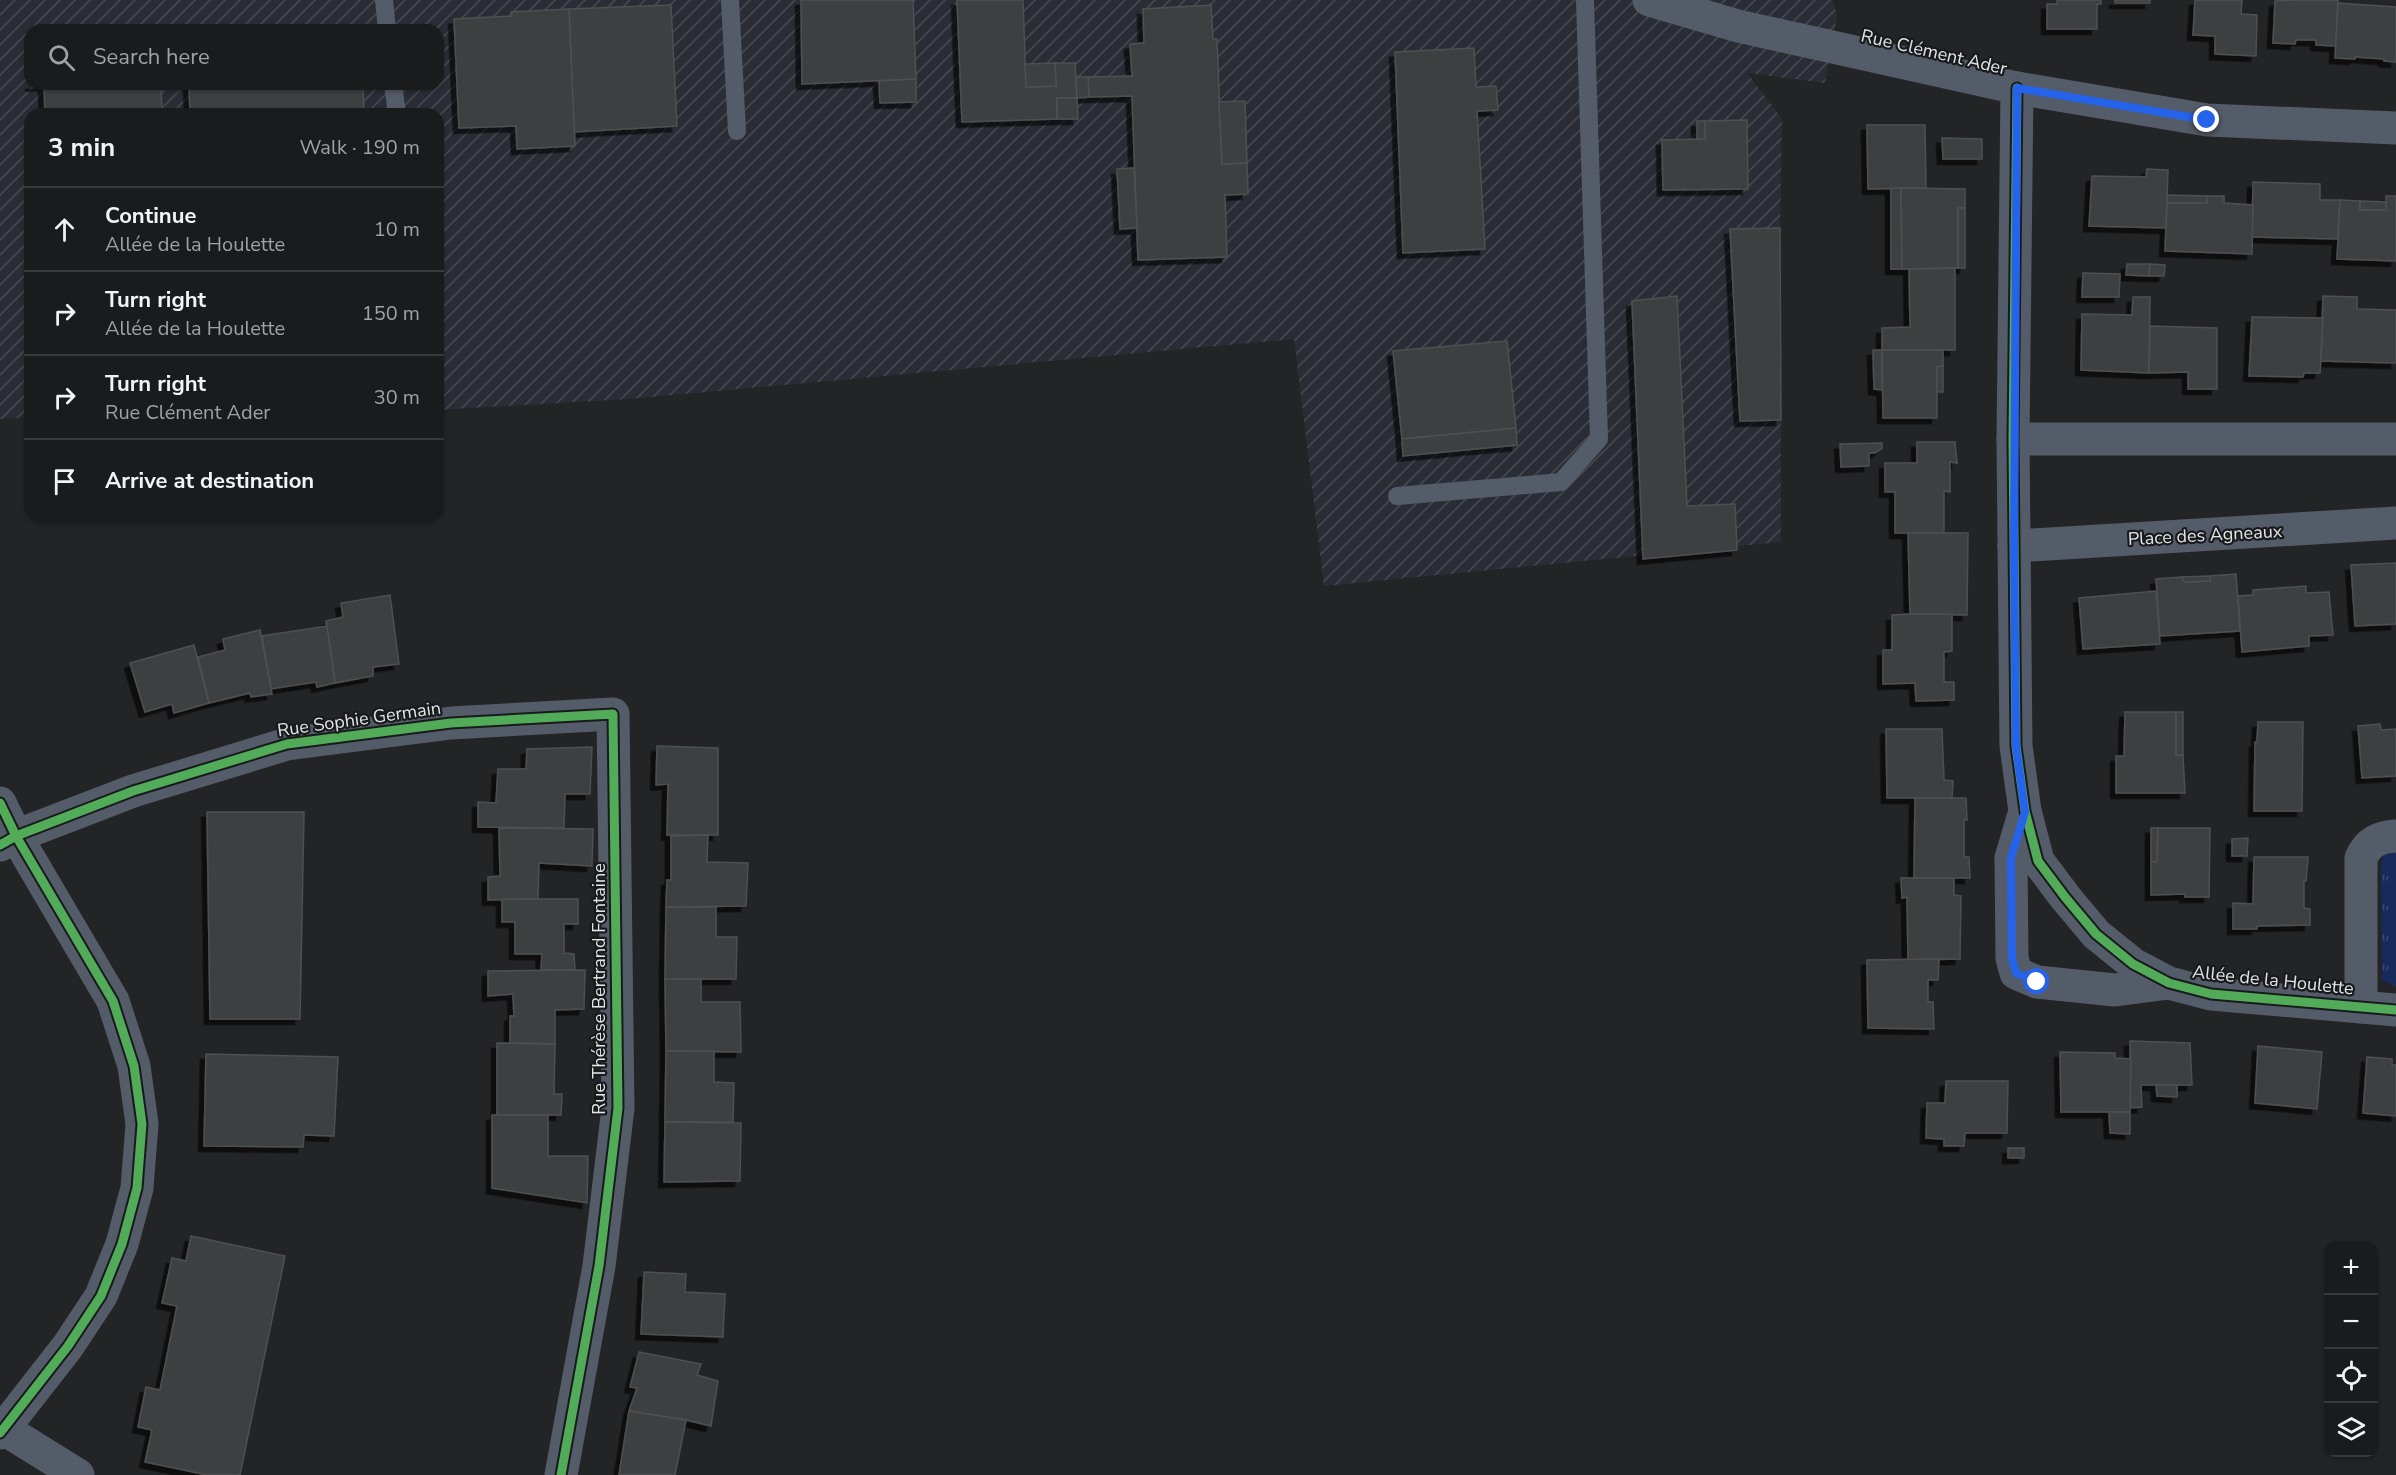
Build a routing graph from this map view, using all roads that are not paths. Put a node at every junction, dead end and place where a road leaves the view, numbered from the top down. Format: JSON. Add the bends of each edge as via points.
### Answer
{"nodes":[{"id":1,"x":384,"y":0,"type":"edge"},
{"id":2,"x":730,"y":0,"type":"edge"},
{"id":3,"x":1585,"y":0,"type":"edge"},
{"id":4,"x":1649,"y":0,"type":"edge"},
{"id":5,"x":386,"y":24,"type":"edge"},
{"id":6,"x":2017,"y":88,"type":"junction"},
{"id":7,"x":394,"y":90,"type":"edge"},
{"id":8,"x":395,"y":108,"type":"edge"},
{"id":9,"x":2396,"y":128,"type":"edge"},
{"id":10,"x":737,"y":131,"type":"dead end"},
{"id":11,"x":2013,"y":439,"type":"junction"},
{"id":12,"x":2396,"y":439,"type":"edge"},
{"id":13,"x":1397,"y":496,"type":"dead end"},
{"id":14,"x":2396,"y":523,"type":"edge"},
{"id":15,"x":2014,"y":546,"type":"junction"},
{"id":16,"x":613,"y":714,"type":"joint"},
{"id":17,"x":0,"y":802,"type":"edge"},
{"id":18,"x":2025,"y":812,"type":"junction"},
{"id":19,"x":2396,"y":836,"type":"edge"},
{"id":20,"x":8,"y":840,"type":"edge"},
{"id":21,"x":2169,"y":983,"type":"junction"},
{"id":22,"x":2361,"y":1007,"type":"junction"},
{"id":23,"x":2396,"y":1010,"type":"edge"},
{"id":24,"x":2,"y":1431,"type":"edge"},
{"id":25,"x":78,"y":1475,"type":"edge"},
{"id":26,"x":561,"y":1475,"type":"edge"}],
"edges":[{"from":1,"to":5,"type":"lane"},
{"from":2,"to":10,"type":"lane"},
{"from":3,"to":13,"type":"lane","via":[[1599,439],[1561,482]]},
{"from":4,"to":6,"type":"street","name":"Rue Clément Ader","via":[[1738,26]]},
{"from":6,"to":9,"type":"street","name":"Rue Clément Ader","via":[[2207,120]]},
{"from":6,"to":11,"type":"street","name":"Allée de la Houlette"},
{"from":7,"to":8,"type":"lane"},
{"from":11,"to":12,"type":"street"},
{"from":11,"to":15,"type":"street","name":"Allée de la Houlette"},
{"from":14,"to":15,"type":"street","name":"Place des Agneaux"},
{"from":15,"to":18,"type":"street","name":"Allée de la Houlette","via":[[2016,746]]},
{"from":16,"to":20,"type":"street","name":"Rue Sophie Germain","via":[[451,723],[287,744],[133,791]]},
{"from":16,"to":26,"type":"street","name":"Rue Thérèse Bertrand Fontaine","via":[[618,1108],[599,1266]]},
{"from":17,"to":20,"type":"street"},
{"from":18,"to":21,"type":"street","name":"Allée de la Houlette","via":[[2038,861],[2096,934],[2133,964]]},
{"from":18,"to":21,"type":"street","name":"Allée de la Houlette","via":[[2011,858],[2012,958],[2016,973],[2037,982],[2115,990]]},
{"from":19,"to":22,"type":"street","name":"Allée de la Houlette","via":[[2381,837],[2366,847],[2361,858]]},
{"from":20,"to":24,"type":"street","via":[[113,1001],[134,1066],[142,1124],[136,1188],[122,1244],[101,1296]]},
{"from":21,"to":22,"type":"street","name":"Allée de la Houlette","via":[[2211,994]]},
{"from":22,"to":23,"type":"street","name":"Allée de la Houlette"},
{"from":24,"to":25,"type":"street"}]}
